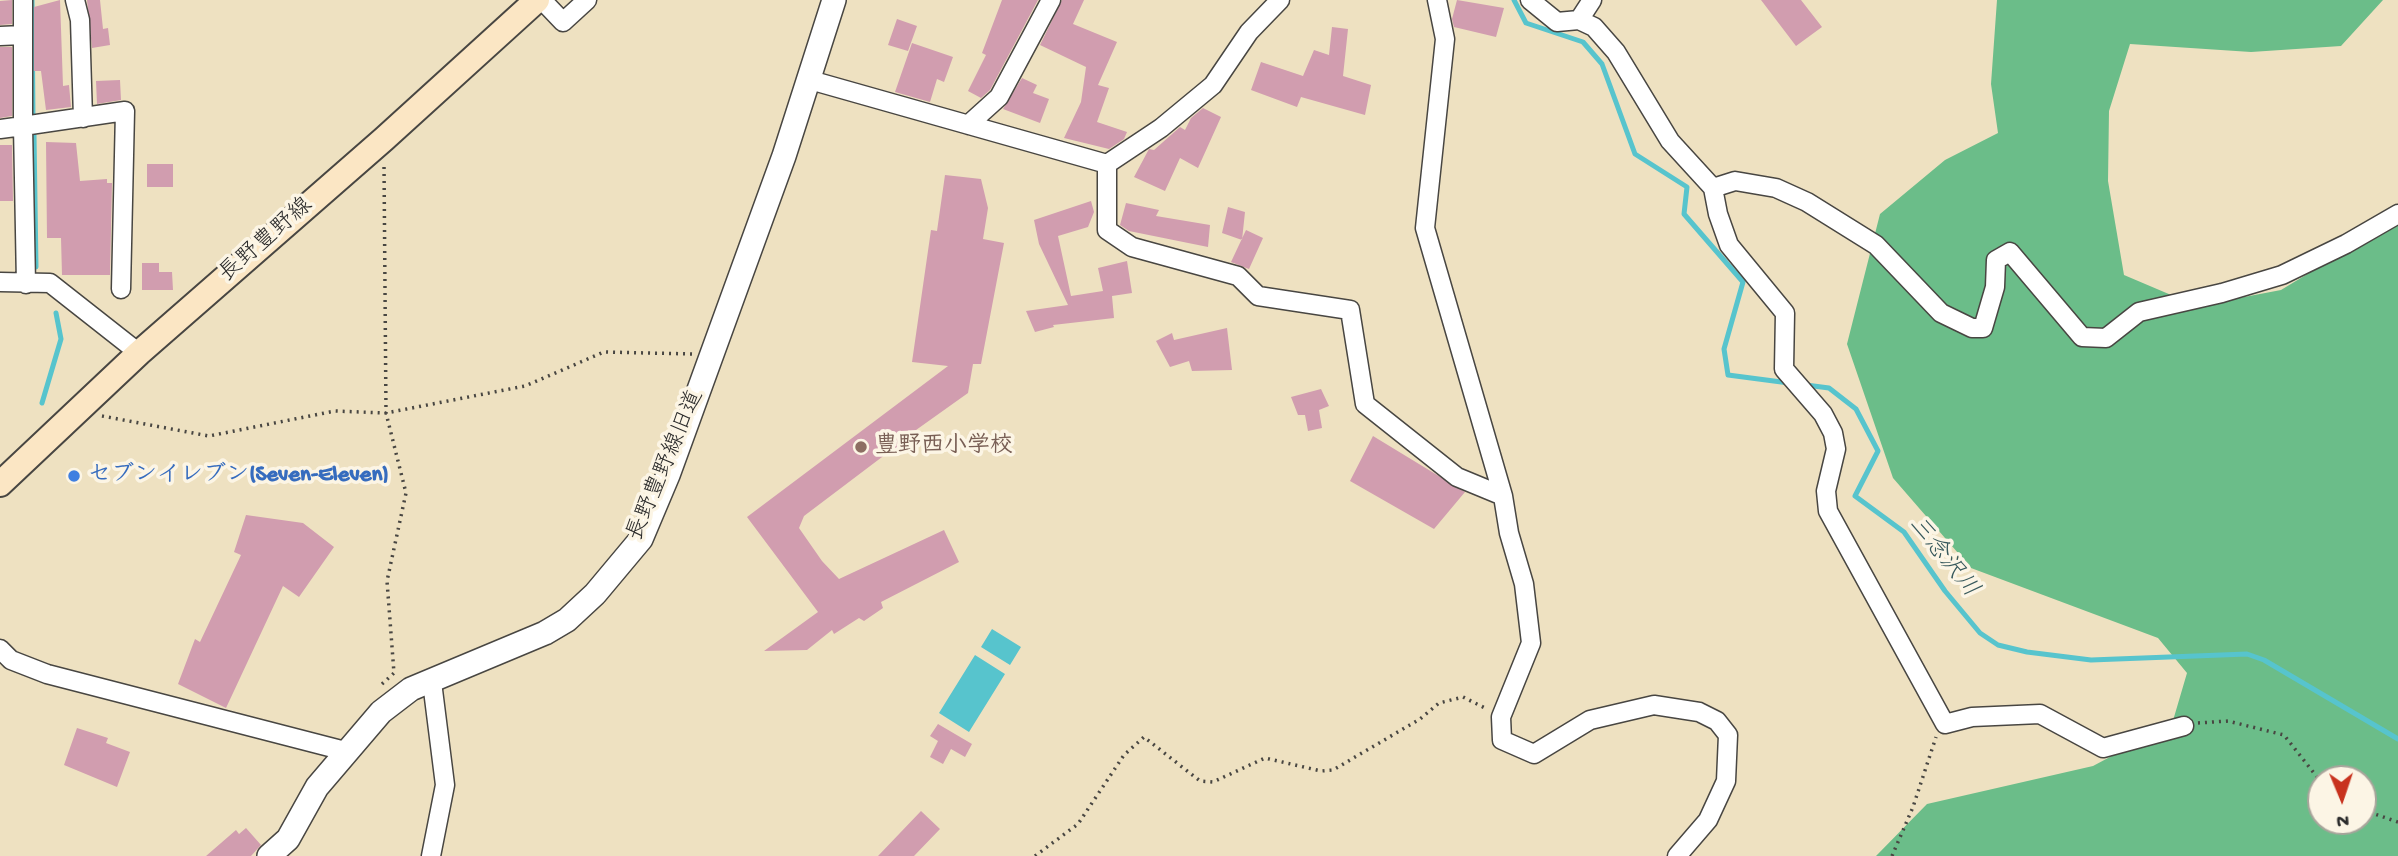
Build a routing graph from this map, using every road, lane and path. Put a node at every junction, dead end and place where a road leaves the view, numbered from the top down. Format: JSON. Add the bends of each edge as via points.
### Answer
{"nodes":[{"id":1,"x":23,"y":0,"type":"edge"},
{"id":2,"x":75,"y":0,"type":"edge"},
{"id":3,"x":587,"y":0,"type":"edge"},
{"id":4,"x":834,"y":0,"type":"edge"},
{"id":5,"x":1051,"y":0,"type":"edge"},
{"id":6,"x":1280,"y":0,"type":"edge"},
{"id":7,"x":1437,"y":0,"type":"edge"},
{"id":8,"x":1530,"y":0,"type":"edge"},
{"id":9,"x":1592,"y":0,"type":"edge"},
{"id":10,"x":536,"y":1,"type":"edge"},
{"id":11,"x":1579,"y":20,"type":"junction"},
{"id":12,"x":23,"y":35,"type":"junction"},
{"id":13,"x":0,"y":36,"type":"edge"},
{"id":14,"x":810,"y":80,"type":"junction"},
{"id":15,"x":83,"y":118,"type":"junction"},
{"id":16,"x":968,"y":125,"type":"junction"},
{"id":17,"x":23,"y":126,"type":"junction"},
{"id":18,"x":0,"y":129,"type":"edge"},
{"id":19,"x":384,"y":139,"type":"junction"},
{"id":20,"x":1107,"y":164,"type":"junction"},
{"id":21,"x":1713,"y":188,"type":"junction"},
{"id":22,"x":2398,"y":214,"type":"edge"},
{"id":23,"x":0,"y":282,"type":"edge"},
{"id":24,"x":26,"y":284,"type":"junction"},
{"id":25,"x":121,"y":289,"type":"dead end"},
{"id":26,"x":139,"y":353,"type":"junction"},
{"id":27,"x":713,"y":354,"type":"junction"},
{"id":28,"x":77,"y":411,"type":"junction"},
{"id":29,"x":386,"y":414,"type":"junction"},
{"id":30,"x":0,"y":484,"type":"edge"},
{"id":31,"x":1503,"y":496,"type":"junction"},
{"id":32,"x":0,"y":649,"type":"edge"},
{"id":33,"x":432,"y":682,"type":"junction"},
{"id":34,"x":377,"y":689,"type":"dead end"},
{"id":35,"x":1502,"y":717,"type":"junction"},
{"id":36,"x":1945,"y":724,"type":"junction"},
{"id":37,"x":2184,"y":726,"type":"joint"},
{"id":38,"x":345,"y":751,"type":"junction"},
{"id":39,"x":2308,"y":765,"type":"edge"},
{"id":40,"x":2377,"y":815,"type":"edge"},
{"id":41,"x":2398,"y":822,"type":"edge"},
{"id":42,"x":269,"y":856,"type":"edge"},
{"id":43,"x":431,"y":856,"type":"edge"},
{"id":44,"x":1035,"y":856,"type":"edge"},
{"id":45,"x":1676,"y":856,"type":"edge"},
{"id":46,"x":1892,"y":856,"type":"edge"}],
"edges":[{"from":1,"to":12,"type":"street"},
{"from":2,"to":15,"type":"street","via":[[80,20]]},
{"from":3,"to":10,"type":"street","via":[[563,22]]},
{"from":4,"to":14,"type":"street","name":"長野豊野線旧道"},
{"from":5,"to":16,"type":"street","via":[[999,97]]},
{"from":6,"to":20,"type":"street","via":[[1249,32],[1213,85]]},
{"from":7,"to":31,"type":"street","via":[[1445,39],[1424,228]]},
{"from":8,"to":11,"type":"street","via":[[1556,22]]},
{"from":9,"to":11,"type":"street"},
{"from":10,"to":19,"type":"main road","name":"長野豊野線"},
{"from":11,"to":21,"type":"street","via":[[1594,27],[1616,52],[1670,141]]},
{"from":12,"to":13,"type":"street"},
{"from":12,"to":17,"type":"street"},
{"from":14,"to":16,"type":"street"},
{"from":14,"to":27,"type":"street","name":"長野豊野線旧道"},
{"from":15,"to":17,"type":"street"},
{"from":15,"to":25,"type":"street","via":[[125,111]]},
{"from":16,"to":20,"type":"street"},
{"from":17,"to":18,"type":"street"},
{"from":17,"to":24,"type":"street"},
{"from":19,"to":26,"type":"main road","name":"長野豊野線"},
{"from":19,"to":29,"type":"path"},
{"from":20,"to":31,"type":"street","via":[[1107,230],[1132,247],[1238,276],[1258,296],[1350,310],[1364,404],[1457,477]]},
{"from":21,"to":22,"type":"street","via":[[1735,181],[1776,188],[1807,202],[1875,245],[1941,313],[1972,328],[1983,328],[1995,287],[1996,260],[2010,252],[2082,337],[2106,338],[2139,312],[2282,275]]},
{"from":21,"to":36,"type":"street","via":[[1729,245],[1785,313],[1784,369],[1824,415],[1833,433],[1836,449],[1826,491],[1828,511]]},
{"from":23,"to":24,"type":"street"},
{"from":24,"to":26,"type":"street","via":[[50,283]]},
{"from":26,"to":28,"type":"main road","name":"長野豊野線"},
{"from":27,"to":29,"type":"path","via":[[604,352],[525,386]]},
{"from":27,"to":33,"type":"street","name":"長野豊野線旧道","via":[[646,526],[620,567],[595,594],[545,633]]},
{"from":28,"to":29,"type":"path","via":[[209,436],[335,411]]},
{"from":28,"to":30,"type":"main road","name":"長野豊野線"},
{"from":29,"to":34,"type":"path","via":[[405,494],[387,581],[394,673]]},
{"from":31,"to":35,"type":"street","via":[[1524,584],[1531,643]]},
{"from":32,"to":38,"type":"street","via":[[12,660],[47,674]]},
{"from":33,"to":38,"type":"street","name":"長野豊野線旧道","via":[[411,689],[381,712]]},
{"from":33,"to":43,"type":"street","via":[[445,785]]},
{"from":35,"to":44,"type":"path","via":[[1463,697],[1439,704],[1333,770],[1265,758],[1213,782],[1200,781],[1144,737],[1124,755],[1078,824]]},
{"from":35,"to":45,"type":"street","via":[[1502,740],[1534,754],[1590,720],[1654,705],[1699,712],[1717,721],[1728,735],[1726,781],[1709,820]]},
{"from":36,"to":37,"type":"street","via":[[1972,717],[2040,714],[2103,748]]},
{"from":36,"to":46,"type":"path","via":[[1934,742]]},
{"from":37,"to":39,"type":"path","via":[[2228,721],[2284,735]]},
{"from":38,"to":42,"type":"street","name":"長野豊野線旧道","via":[[317,787],[288,839]]},
{"from":40,"to":41,"type":"path"}]}
